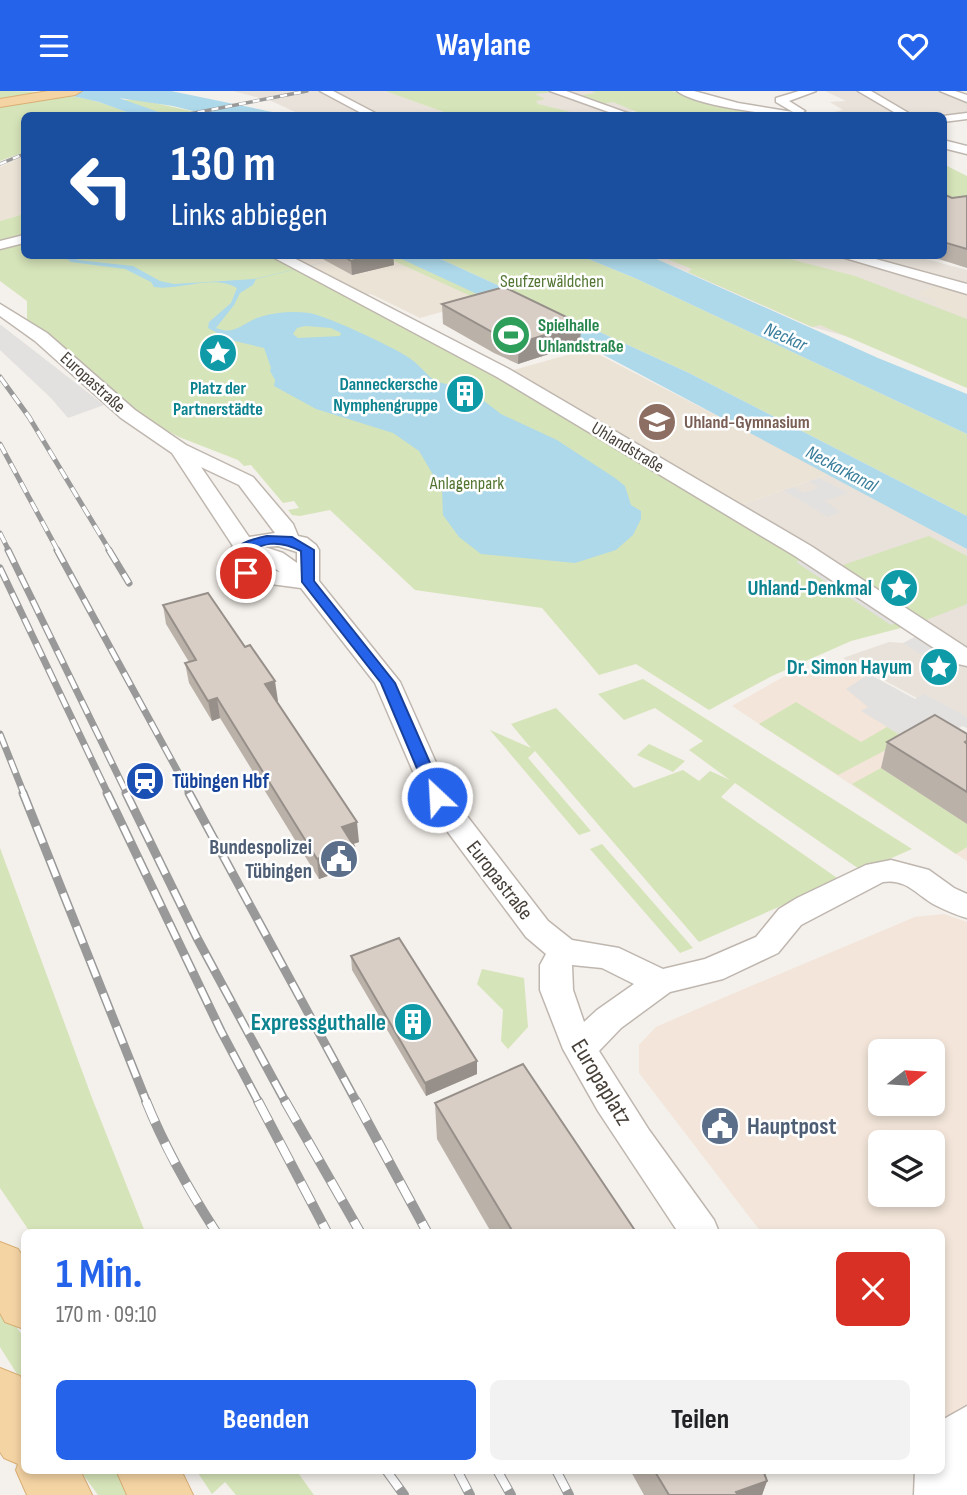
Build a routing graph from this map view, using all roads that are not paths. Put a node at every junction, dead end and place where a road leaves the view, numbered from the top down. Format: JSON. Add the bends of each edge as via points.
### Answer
{"nodes":[{"id":1,"x":38,"y":91,"type":"edge"},
{"id":2,"x":75,"y":91,"type":"edge"},
{"id":3,"x":325,"y":91,"type":"edge"},
{"id":4,"x":555,"y":91,"type":"edge"},
{"id":5,"x":682,"y":91,"type":"edge"},
{"id":6,"x":728,"y":91,"type":"edge"},
{"id":7,"x":811,"y":91,"type":"edge"},
{"id":8,"x":863,"y":91,"type":"edge"},
{"id":9,"x":945,"y":91,"type":"edge"},
{"id":10,"x":0,"y":97,"type":"edge"},
{"id":11,"x":967,"y":99,"type":"edge"},
{"id":12,"x":0,"y":103,"type":"edge"},
{"id":13,"x":367,"y":112,"type":"edge"},
{"id":14,"x":618,"y":112,"type":"edge"},
{"id":15,"x":779,"y":112,"type":"edge"},
{"id":16,"x":791,"y":112,"type":"edge"},
{"id":17,"x":796,"y":112,"type":"edge"},
{"id":18,"x":901,"y":112,"type":"edge"},
{"id":19,"x":967,"y":116,"type":"edge"},
{"id":20,"x":947,"y":118,"type":"edge"},
{"id":21,"x":947,"y":145,"type":"edge"},
{"id":22,"x":967,"y":150,"type":"edge"},
{"id":23,"x":21,"y":240,"type":"edge"},
{"id":24,"x":0,"y":245,"type":"edge"},
{"id":25,"x":284,"y":259,"type":"edge"},
{"id":26,"x":857,"y":259,"type":"edge"},
{"id":27,"x":967,"y":289,"type":"edge"},
{"id":28,"x":3,"y":306,"type":"edge"},
{"id":29,"x":179,"y":449,"type":"junction"},
{"id":30,"x":245,"y":547,"type":"junction"},
{"id":31,"x":282,"y":549,"type":"junction"},
{"id":32,"x":308,"y":582,"type":"junction"},
{"id":33,"x":967,"y":659,"type":"edge"},
{"id":34,"x":955,"y":902,"type":"edge"},
{"id":35,"x":564,"y":951,"type":"junction"},
{"id":36,"x":660,"y":982,"type":"junction"},
{"id":37,"x":580,"y":1049,"type":"junction"},
{"id":38,"x":698,"y":1229,"type":"edge"},
{"id":39,"x":0,"y":1266,"type":"edge"},
{"id":40,"x":21,"y":1299,"type":"edge"},
{"id":41,"x":0,"y":1395,"type":"edge"},
{"id":42,"x":967,"y":1428,"type":"edge"},
{"id":43,"x":21,"y":1433,"type":"edge"},
{"id":44,"x":945,"y":1444,"type":"edge"},
{"id":45,"x":945,"y":1458,"type":"edge"},
{"id":46,"x":48,"y":1474,"type":"edge"},
{"id":47,"x":148,"y":1474,"type":"edge"},
{"id":48,"x":937,"y":1474,"type":"edge"},
{"id":49,"x":967,"y":1478,"type":"edge"},
{"id":50,"x":62,"y":1495,"type":"edge"},
{"id":51,"x":163,"y":1495,"type":"edge"},
{"id":52,"x":937,"y":1495,"type":"edge"}],
"edges":[{"from":1,"to":10,"type":"main road"},
{"from":2,"to":12,"type":"main road"},
{"from":3,"to":13,"type":"street"},
{"from":4,"to":14,"type":"street"},
{"from":5,"to":15,"type":"street"},
{"from":6,"to":16,"type":"street"},
{"from":7,"to":17,"type":"street","via":[[780,100]]},
{"from":8,"to":18,"type":"street"},
{"from":9,"to":11,"type":"street"},
{"from":19,"to":20,"type":"street"},
{"from":21,"to":22,"type":"street"},
{"from":23,"to":24,"type":"street"},
{"from":25,"to":33,"type":"street","name":"Uhlandstraße","via":[[503,373],[803,551]]},
{"from":26,"to":27,"type":"street"},
{"from":28,"to":29,"type":"street","name":"Europastraße","via":[[128,414]]},
{"from":29,"to":30,"type":"street","name":"Europastraße"},
{"from":29,"to":31,"type":"street","name":"Europastraße","via":[[246,481],[285,529]]},
{"from":30,"to":31,"type":"street","name":"Europastraße"},
{"from":30,"to":32,"type":"street","via":[[236,563],[246,573]]},
{"from":31,"to":32,"type":"street","name":"Europastraße"},
{"from":32,"to":35,"type":"street","name":"Europastraße","via":[[387,683],[437,797],[537,929]]},
{"from":34,"to":36,"type":"street","via":[[912,875],[877,872],[790,917],[767,945],[712,970]]},
{"from":35,"to":36,"type":"street","via":[[608,957]]},
{"from":35,"to":37,"type":"street","name":"Europaplatz","via":[[556,967],[558,985]]},
{"from":36,"to":37,"type":"street","via":[[609,1019]]},
{"from":37,"to":38,"type":"street","name":"Europaplatz","via":[[602,1090]]},
{"from":39,"to":40,"type":"main road"},
{"from":41,"to":43,"type":"main road"},
{"from":42,"to":44,"type":"street"},
{"from":45,"to":49,"type":"street"},
{"from":46,"to":50,"type":"main road"},
{"from":47,"to":51,"type":"main road"},
{"from":48,"to":52,"type":"street"}]}
